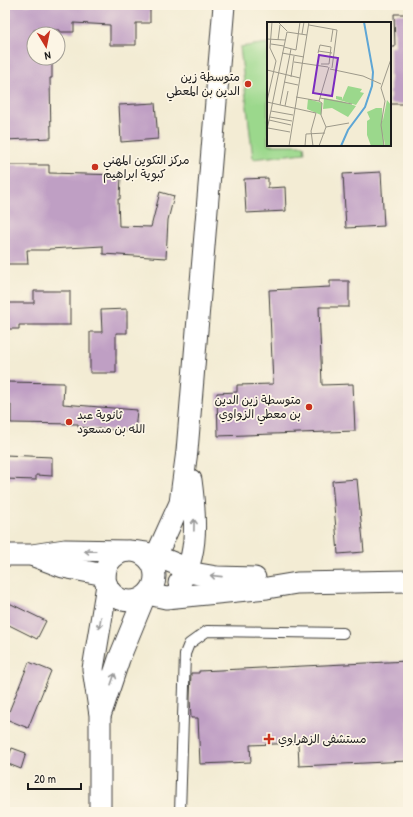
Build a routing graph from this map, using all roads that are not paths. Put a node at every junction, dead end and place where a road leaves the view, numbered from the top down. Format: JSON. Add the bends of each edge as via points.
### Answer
{"nodes":[{"id":1,"x":224,"y":5,"type":"edge"},
{"id":2,"x":187,"y":451,"type":"junction"},
{"id":3,"x":141,"y":553,"type":"junction"},
{"id":4,"x":5,"y":555,"type":"edge"},
{"id":5,"x":32,"y":555,"type":"junction"},
{"id":6,"x":187,"y":572,"type":"junction"},
{"id":7,"x":106,"y":580,"type":"junction"},
{"id":8,"x":408,"y":581,"type":"edge"},
{"id":9,"x":297,"y":583,"type":"junction"},
{"id":10,"x":153,"y":597,"type":"junction"},
{"id":11,"x":343,"y":633,"type":"dead end"},
{"id":12,"x":100,"y":716,"type":"junction"},
{"id":13,"x":100,"y":812,"type":"edge"},
{"id":14,"x":180,"y":812,"type":"edge"}],
"edges":[{"from":1,"to":2,"type":"street"},
{"from":2,"to":3,"type":"street","via":[[180,503]]},
{"from":6,"to":2,"type":"street","one_way":true,"via":[[194,537],[194,509]]},
{"from":3,"to":5,"type":"street","one_way":true,"via":[[65,550]]},
{"from":3,"to":6,"type":"street","via":[[176,564]]},
{"from":3,"to":7,"type":"street","via":[[122,552],[115,556],[106,568]]},
{"from":3,"to":10,"type":"street","via":[[152,562],[155,570]]},
{"from":4,"to":5,"type":"street"},
{"from":5,"to":7,"type":"street"},
{"from":9,"to":6,"type":"street","one_way":true},
{"from":6,"to":10,"type":"street","via":[[181,581]]},
{"from":7,"to":10,"type":"street","via":[[110,592],[122,600],[130,602]]},
{"from":7,"to":12,"type":"street","one_way":true,"via":[[93,669]]},
{"from":8,"to":9,"type":"street"},
{"from":9,"to":10,"type":"street","via":[[267,588]]},
{"from":12,"to":10,"type":"street","one_way":true,"via":[[119,659]]},
{"from":11,"to":14,"type":"lane","via":[[207,631],[189,644],[185,654]]},
{"from":12,"to":13,"type":"street"}]}
